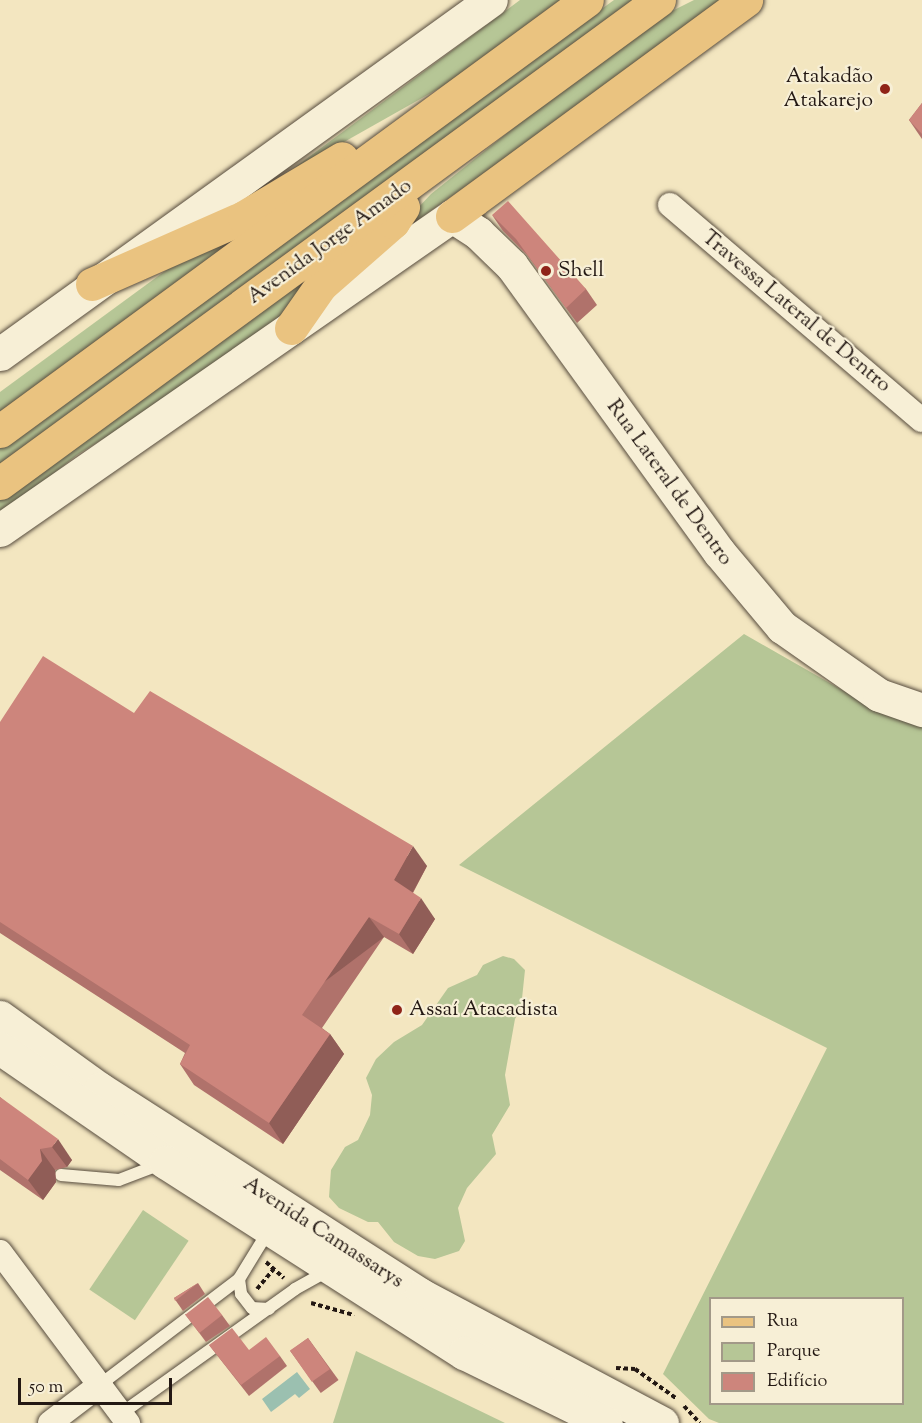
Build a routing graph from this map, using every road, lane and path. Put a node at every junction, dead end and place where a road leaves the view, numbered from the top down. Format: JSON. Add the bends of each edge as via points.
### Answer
{"nodes":[{"id":1,"x":491,"y":0,"type":"edge"},
{"id":2,"x":587,"y":0,"type":"edge"},
{"id":3,"x":659,"y":0,"type":"edge"},
{"id":4,"x":746,"y":0,"type":"edge"},
{"id":5,"x":434,"y":111,"type":"junction"},
{"id":6,"x":415,"y":181,"type":"junction"},
{"id":7,"x":670,"y":205,"type":"dead end"},
{"id":8,"x":452,"y":216,"type":"junction"},
{"id":9,"x":92,"y":284,"type":"junction"},
{"id":10,"x":291,"y":328,"type":"junction"},
{"id":11,"x":0,"y":354,"type":"edge"},
{"id":12,"x":922,"y":420,"type":"edge"},
{"id":13,"x":0,"y":431,"type":"edge"},
{"id":14,"x":0,"y":483,"type":"edge"},
{"id":15,"x":0,"y":530,"type":"edge"},
{"id":16,"x":922,"y":710,"type":"edge"},
{"id":17,"x":0,"y":1017,"type":"edge"},
{"id":18,"x":0,"y":1048,"type":"edge"},
{"id":19,"x":165,"y":1162,"type":"junction"},
{"id":20,"x":61,"y":1175,"type":"dead end"},
{"id":21,"x":270,"y":1229,"type":"junction"},
{"id":22,"x":0,"y":1252,"type":"edge"},
{"id":23,"x":266,"y":1261,"type":"dead end"},
{"id":24,"x":274,"y":1269,"type":"junction"},
{"id":25,"x":332,"y":1269,"type":"junction"},
{"id":26,"x":284,"y":1278,"type":"dead end"},
{"id":27,"x":239,"y":1280,"type":"junction"},
{"id":28,"x":255,"y":1292,"type":"dead end"},
{"id":29,"x":269,"y":1309,"type":"junction"},
{"id":30,"x":603,"y":1367,"type":"dead end"},
{"id":31,"x":101,"y":1384,"type":"junction"},
{"id":32,"x":119,"y":1420,"type":"edge"},
{"id":33,"x":50,"y":1423,"type":"edge"},
{"id":34,"x":606,"y":1423,"type":"edge"},
{"id":35,"x":662,"y":1423,"type":"edge"},
{"id":36,"x":700,"y":1423,"type":"edge"}],
"edges":[{"from":1,"to":9,"type":"street"},
{"from":2,"to":5,"type":"main road","name":"Avenida Jorge Amado"},
{"from":3,"to":6,"type":"main road","name":"Avenida Jorge Amado"},
{"from":4,"to":8,"type":"main road"},
{"from":5,"to":9,"type":"main road","via":[[320,169],[244,217]]},
{"from":5,"to":13,"type":"main road","name":"Avenida Jorge Amado"},
{"from":6,"to":10,"type":"main road","via":[[393,222],[321,285]]},
{"from":6,"to":14,"type":"main road","name":"Avenida Jorge Amado"},
{"from":7,"to":12,"type":"street","name":"Travessa Lateral de Dentro"},
{"from":8,"to":10,"type":"street"},
{"from":8,"to":16,"type":"street","name":"Rua Lateral de Dentro","via":[[478,232],[512,266],[719,552],[782,627],[879,695]]},
{"from":9,"to":11,"type":"street"},
{"from":10,"to":15,"type":"street"},
{"from":17,"to":35,"type":"street","name":"Avenida Camassarys","via":[[100,1089],[421,1295]]},
{"from":18,"to":19,"type":"street","name":"Avenida Camassarys"},
{"from":19,"to":20,"type":"lane","via":[[119,1180]]},
{"from":19,"to":21,"type":"street","name":"Avenida Camassarys"},
{"from":21,"to":25,"type":"street","name":"Avenida Camassarys"},
{"from":21,"to":27,"type":"lane"},
{"from":22,"to":31,"type":"street"},
{"from":23,"to":24,"type":"path"},
{"from":24,"to":26,"type":"path"},
{"from":24,"to":28,"type":"path"},
{"from":25,"to":29,"type":"lane"},
{"from":25,"to":34,"type":"street","name":"Avenida Camassarys","via":[[464,1353]]},
{"from":27,"to":29,"type":"lane","via":[[241,1293],[252,1308]]},
{"from":27,"to":31,"type":"lane"},
{"from":29,"to":32,"type":"lane"},
{"from":30,"to":36,"type":"path","via":[[635,1369],[665,1387]]},
{"from":31,"to":32,"type":"street"},
{"from":31,"to":33,"type":"street"}]}
